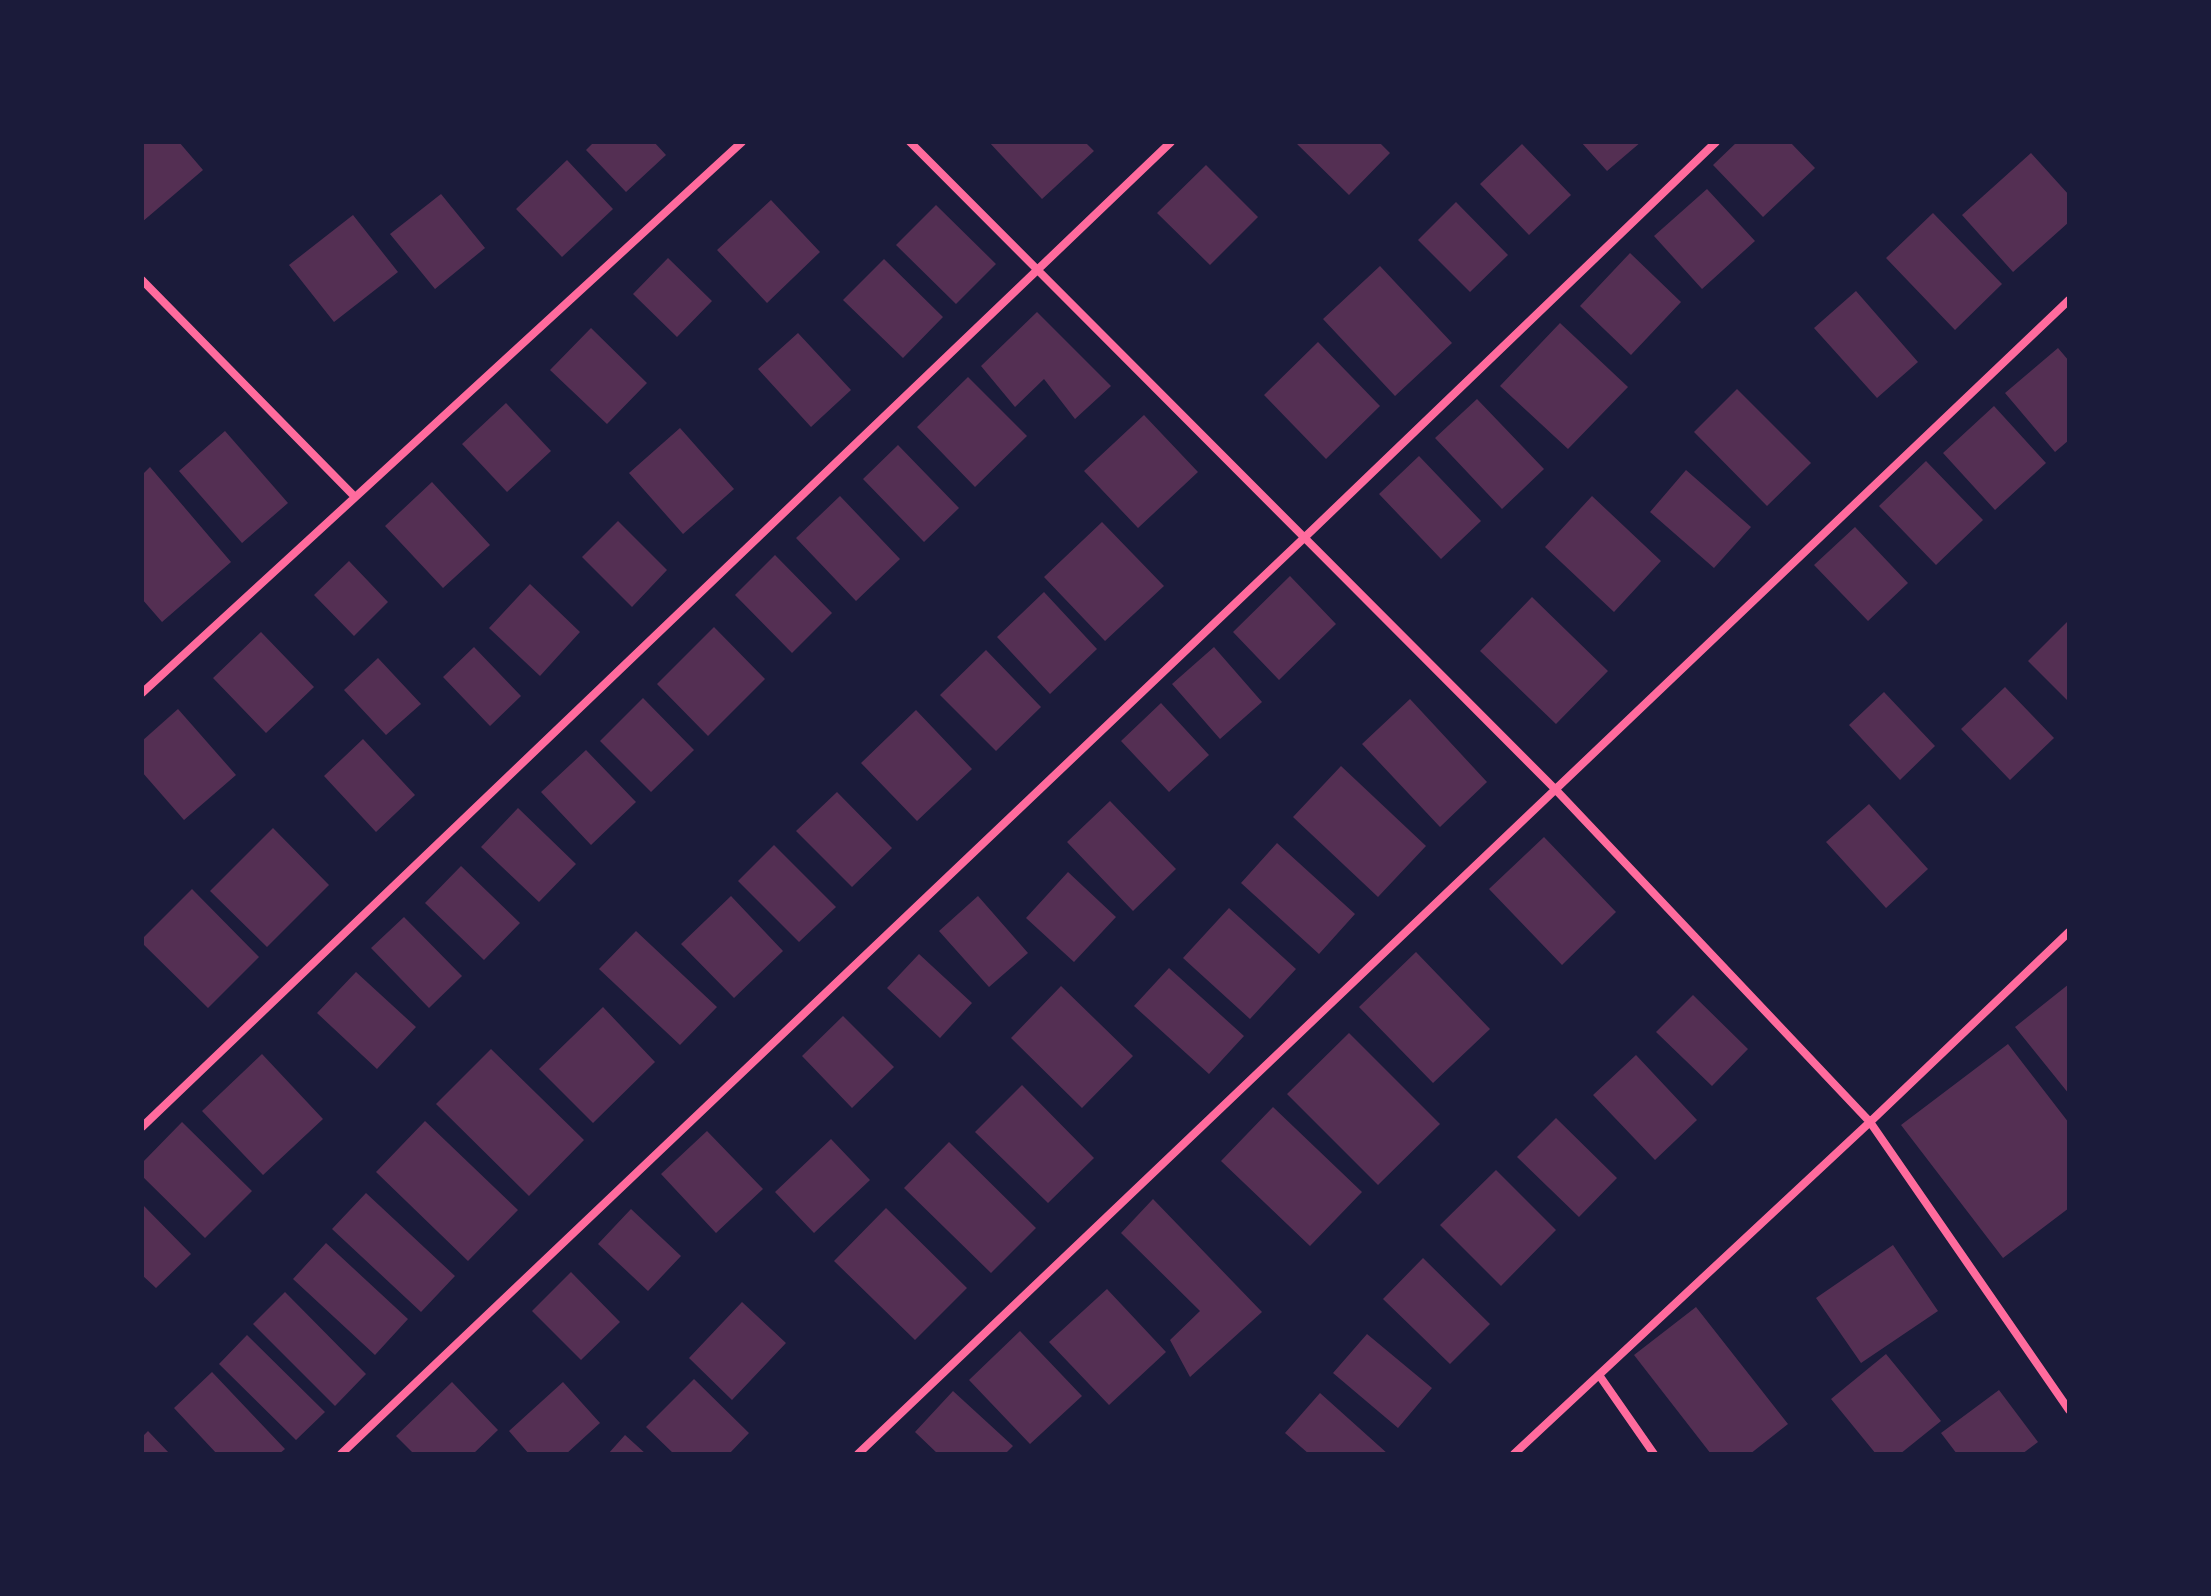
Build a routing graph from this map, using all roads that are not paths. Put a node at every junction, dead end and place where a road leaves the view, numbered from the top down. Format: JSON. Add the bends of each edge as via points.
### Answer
{"nodes":[{"id":1,"x":742,"y":142,"type":"edge"},
{"id":2,"x":910,"y":142,"type":"edge"},
{"id":3,"x":1171,"y":142,"type":"edge"},
{"id":4,"x":1716,"y":142,"type":"edge"},
{"id":5,"x":1038,"y":269,"type":"junction"},
{"id":6,"x":142,"y":280,"type":"edge"},
{"id":7,"x":2069,"y":300,"type":"edge"},
{"id":8,"x":355,"y":497,"type":"junction"},
{"id":9,"x":1304,"y":538,"type":"junction"},
{"id":10,"x":142,"y":693,"type":"edge"},
{"id":11,"x":1556,"y":790,"type":"junction"},
{"id":12,"x":2069,"y":932,"type":"edge"},
{"id":13,"x":1870,"y":1122,"type":"junction"},
{"id":14,"x":142,"y":1127,"type":"edge"},
{"id":15,"x":1599,"y":1375,"type":"junction"},
{"id":16,"x":2069,"y":1410,"type":"edge"},
{"id":17,"x":341,"y":1454,"type":"edge"},
{"id":18,"x":858,"y":1454,"type":"edge"},
{"id":19,"x":1514,"y":1454,"type":"edge"},
{"id":20,"x":1654,"y":1454,"type":"edge"}],
"edges":[{"from":1,"to":8,"type":"street"},
{"from":2,"to":5,"type":"street"},
{"from":3,"to":5,"type":"street"},
{"from":4,"to":9,"type":"street"},
{"from":5,"to":9,"type":"street"},
{"from":5,"to":14,"type":"street"},
{"from":6,"to":8,"type":"street"},
{"from":7,"to":11,"type":"street"},
{"from":8,"to":10,"type":"street"},
{"from":9,"to":11,"type":"street"},
{"from":9,"to":17,"type":"street"},
{"from":11,"to":13,"type":"street"},
{"from":11,"to":18,"type":"street"},
{"from":12,"to":13,"type":"street"},
{"from":13,"to":15,"type":"street"},
{"from":13,"to":16,"type":"street"},
{"from":15,"to":19,"type":"street"},
{"from":15,"to":20,"type":"street"}]}
